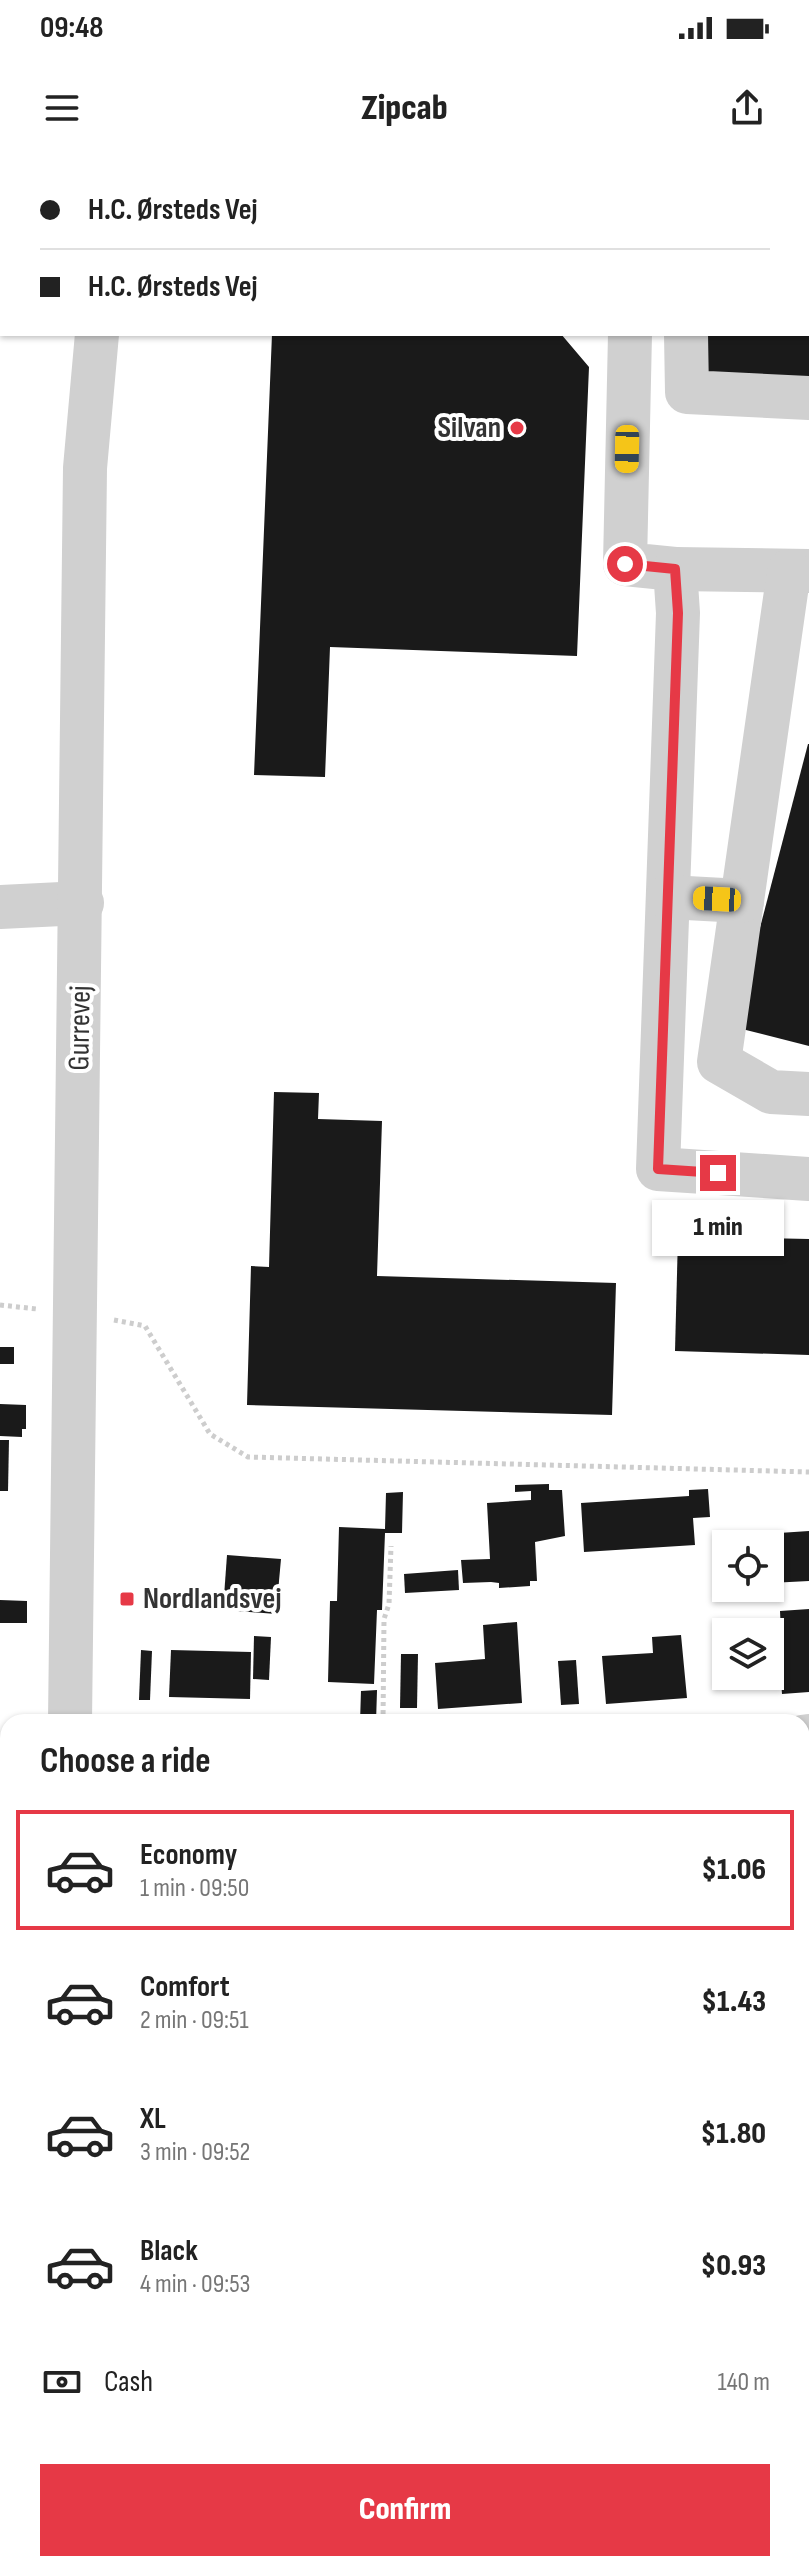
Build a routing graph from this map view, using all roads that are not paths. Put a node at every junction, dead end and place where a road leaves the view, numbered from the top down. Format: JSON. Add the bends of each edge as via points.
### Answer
{"nodes":[{"id":1,"x":97,"y":336,"type":"edge"},
{"id":2,"x":630,"y":336,"type":"edge"},
{"id":3,"x":686,"y":336,"type":"edge"},
{"id":4,"x":809,"y":398,"type":"edge"},
{"id":5,"x":675,"y":569,"type":"junction"},
{"id":6,"x":799,"y":571,"type":"edge"},
{"id":7,"x":668,"y":897,"type":"junction"},
{"id":8,"x":742,"y":901,"type":"junction"},
{"id":9,"x":82,"y":903,"type":"junction"},
{"id":10,"x":0,"y":907,"type":"edge"},
{"id":11,"x":809,"y":1094,"type":"edge"},
{"id":12,"x":809,"y":1179,"type":"edge"},
{"id":13,"x":70,"y":1714,"type":"edge"}],
"edges":[{"from":1,"to":9,"type":"street","name":"Gurrevej","via":[[85,468]]},
{"from":2,"to":5,"type":"street","via":[[625,564]]},
{"from":3,"to":4,"type":"street","via":[[687,392]]},
{"from":5,"to":6,"type":"street"},
{"from":5,"to":7,"type":"street"},
{"from":6,"to":8,"type":"street"},
{"from":7,"to":8,"type":"street"},
{"from":7,"to":12,"type":"street","via":[[658,1169]]},
{"from":8,"to":11,"type":"street","via":[[719,1062],[771,1092]]},
{"from":9,"to":10,"type":"street"},
{"from":9,"to":13,"type":"street","name":"Gurrevej"}]}
